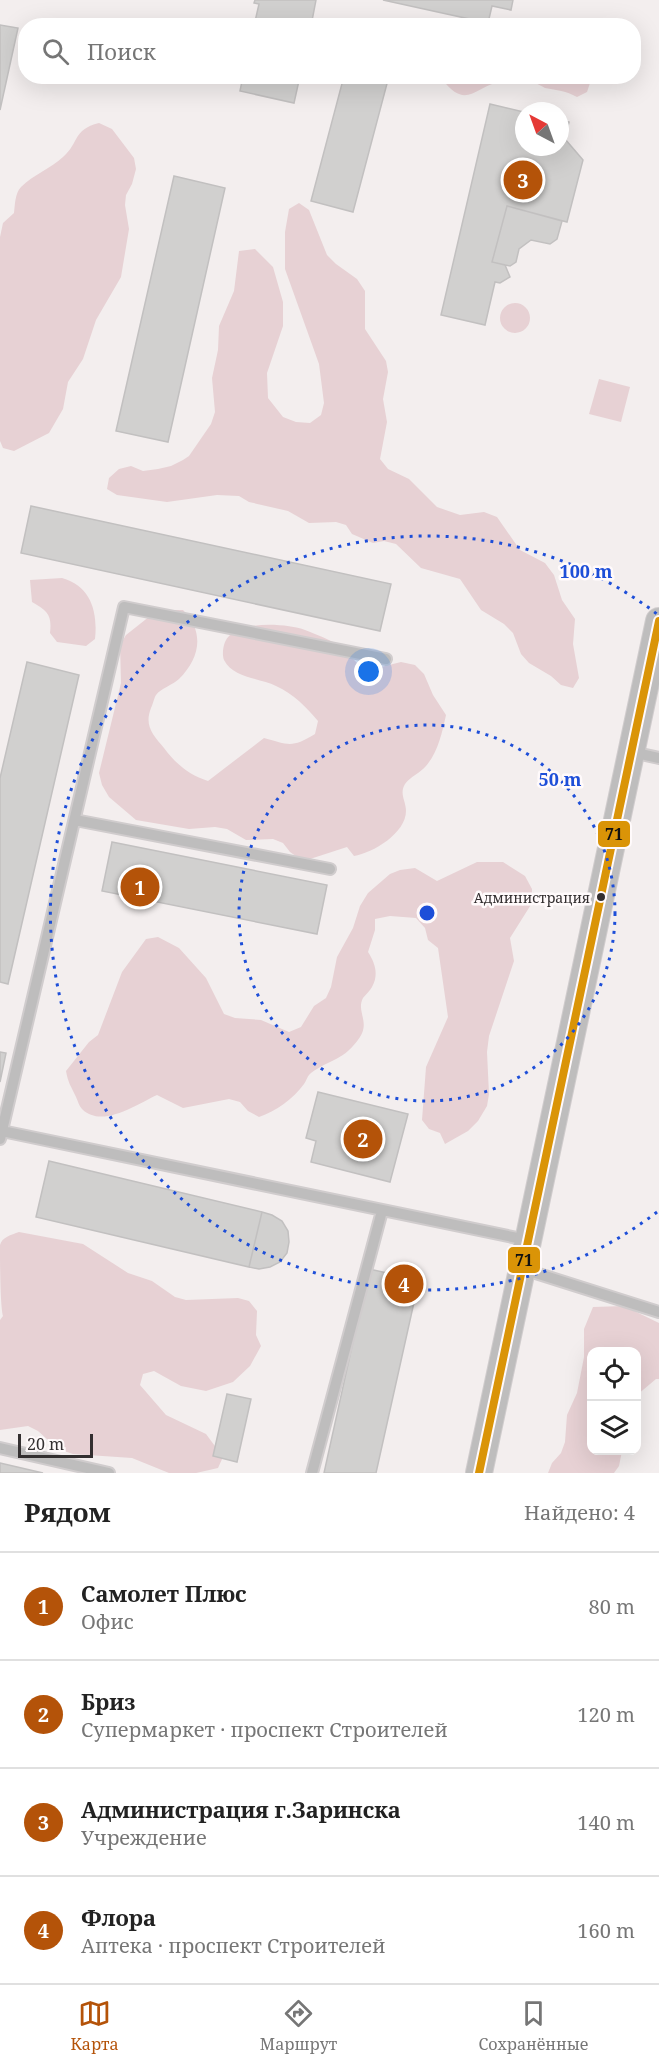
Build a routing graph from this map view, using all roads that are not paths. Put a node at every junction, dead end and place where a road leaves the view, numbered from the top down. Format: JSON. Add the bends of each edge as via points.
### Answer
{"nodes":[{"id":1,"x":659,"y":621,"type":"edge"},
{"id":2,"x":386,"y":659,"type":"dead end"},
{"id":3,"x":632,"y":752,"type":"junction"},
{"id":4,"x":659,"y":758,"type":"edge"},
{"id":5,"x":75,"y":820,"type":"junction"},
{"id":6,"x":330,"y":869,"type":"dead end"},
{"id":7,"x":1,"y":1135,"type":"edge"},
{"id":8,"x":382,"y":1211,"type":"junction"},
{"id":9,"x":528,"y":1241,"type":"junction"},
{"id":10,"x":523,"y":1269,"type":"junction"},
{"id":11,"x":659,"y":1312,"type":"edge"},
{"id":12,"x":0,"y":1448,"type":"edge"},
{"id":13,"x":109,"y":1473,"type":"edge"},
{"id":14,"x":312,"y":1473,"type":"edge"},
{"id":15,"x":479,"y":1473,"type":"edge"}],
"edges":[{"from":1,"to":3,"type":"street"},
{"from":2,"to":5,"type":"lane","via":[[124,607]]},
{"from":3,"to":4,"type":"lane"},
{"from":3,"to":9,"type":"street"},
{"from":5,"to":6,"type":"lane"},
{"from":5,"to":7,"type":"lane"},
{"from":7,"to":8,"type":"lane"},
{"from":8,"to":9,"type":"lane"},
{"from":8,"to":14,"type":"lane"},
{"from":9,"to":10,"type":"street"},
{"from":10,"to":11,"type":"lane"},
{"from":10,"to":15,"type":"street"},
{"from":12,"to":13,"type":"lane"}]}
